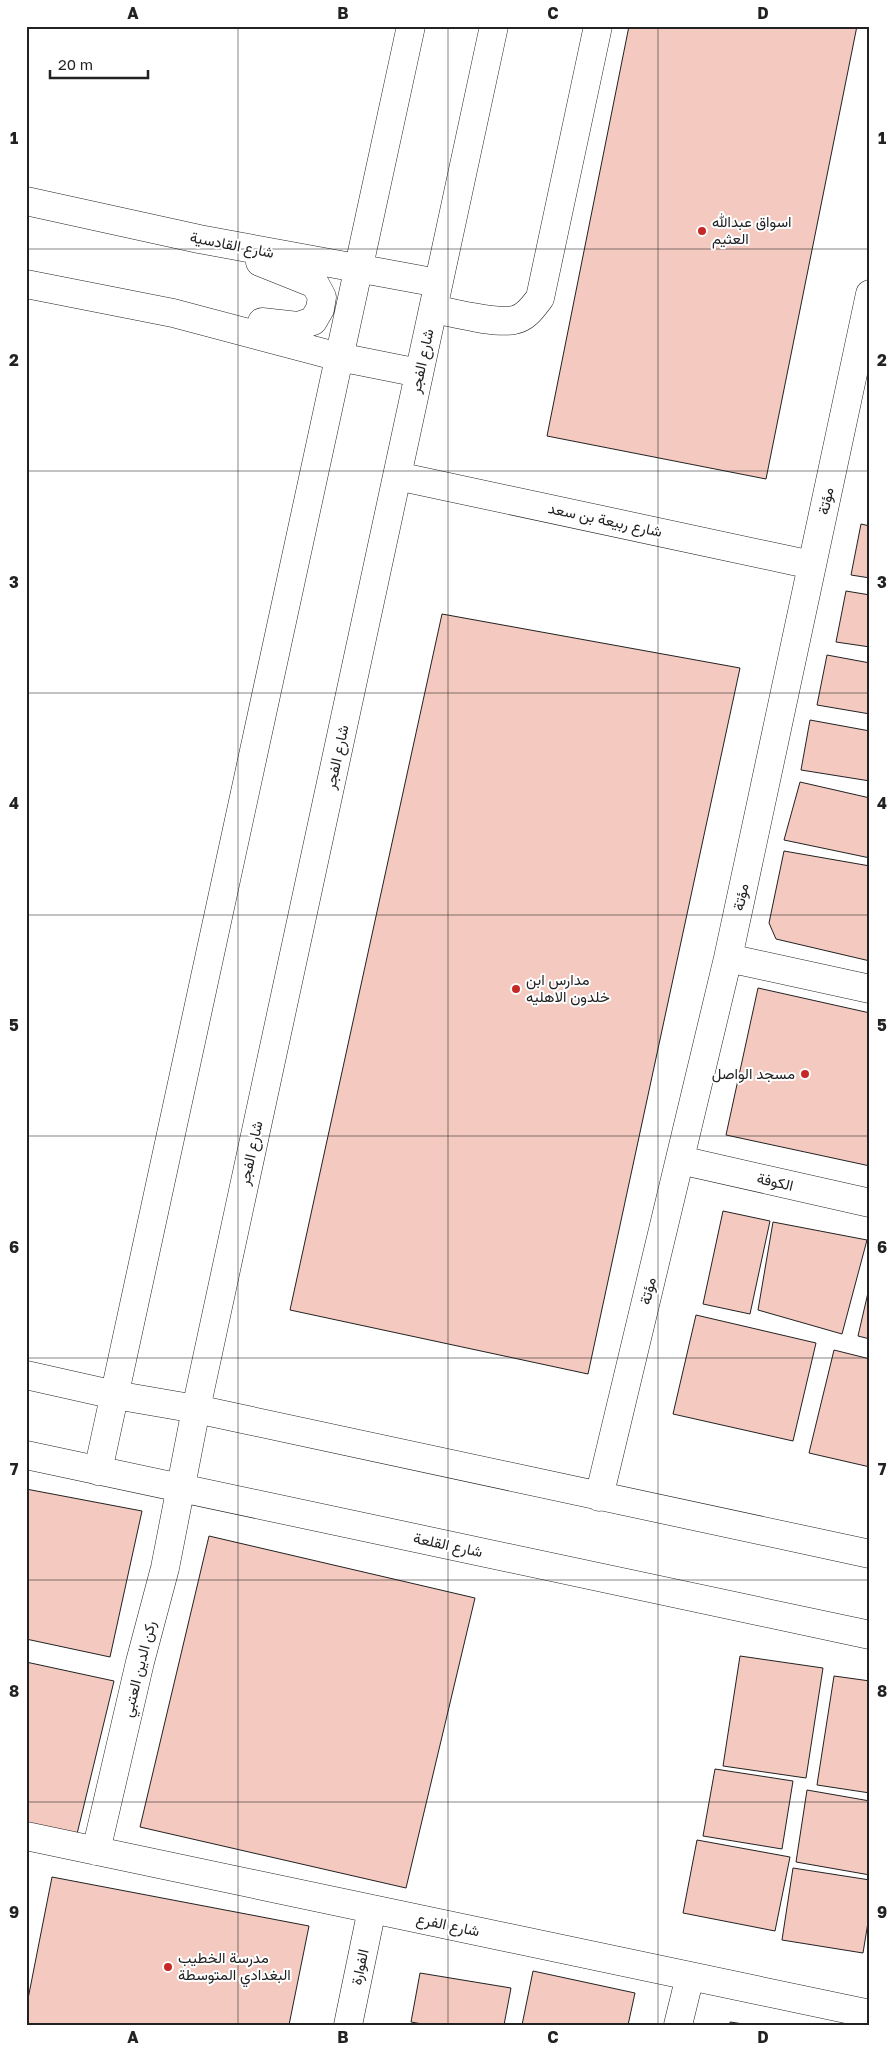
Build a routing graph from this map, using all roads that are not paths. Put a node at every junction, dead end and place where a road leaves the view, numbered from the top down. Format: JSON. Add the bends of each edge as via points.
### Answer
{"nodes":[{"id":1,"x":410,"y":26,"type":"edge"},
{"id":2,"x":494,"y":26,"type":"edge"},
{"id":3,"x":598,"y":26,"type":"edge"},
{"id":4,"x":26,"y":201,"type":"edge"},
{"id":5,"x":199,"y":239,"type":"junction"},
{"id":6,"x":358,"y":269,"type":"junction"},
{"id":7,"x":438,"y":283,"type":"junction"},
{"id":8,"x":26,"y":284,"type":"edge"},
{"id":9,"x":870,"y":294,"type":"edge"},
{"id":10,"x":433,"y":309,"type":"junction"},
{"id":11,"x":173,"y":313,"type":"junction"},
{"id":12,"x":339,"y":357,"type":"junction"},
{"id":13,"x":419,"y":373,"type":"junction"},
{"id":14,"x":397,"y":476,"type":"junction"},
{"id":15,"x":812,"y":565,"type":"junction"},
{"id":16,"x":728,"y":958,"type":"junction"},
{"id":17,"x":870,"y":989,"type":"edge"},
{"id":18,"x":680,"y":1160,"type":"junction"},
{"id":19,"x":870,"y":1203,"type":"edge"},
{"id":20,"x":26,"y":1375,"type":"edge"},
{"id":21,"x":115,"y":1395,"type":"junction"},
{"id":22,"x":196,"y":1409,"type":"junction"},
{"id":23,"x":26,"y":1454,"type":"edge"},
{"id":24,"x":98,"y":1471,"type":"junction"},
{"id":25,"x":180,"y":1488,"type":"junction"},
{"id":26,"x":600,"y":1497,"type":"junction"},
{"id":27,"x":870,"y":1554,"type":"edge"},
{"id":28,"x":870,"y":1634,"type":"edge"},
{"id":29,"x":26,"y":1836,"type":"edge"},
{"id":30,"x":96,"y":1850,"type":"junction"},
{"id":31,"x":372,"y":1909,"type":"junction"},
{"id":32,"x":690,"y":1976,"type":"junction"},
{"id":33,"x":870,"y":2014,"type":"edge"},
{"id":34,"x":348,"y":2025,"type":"edge"},
{"id":35,"x":678,"y":2025,"type":"edge"}],
"edges":[{"from":1,"to":6,"type":"street"},
{"from":2,"to":7,"type":"street","name":"شارع الفجر"},
{"from":3,"to":10,"type":"street","via":[[540,298],[529,313],[515,320],[498,321]]},
{"from":4,"to":5,"type":"street","name":"شارع القادسية"},
{"from":5,"to":6,"type":"street","name":"شارع القادسية"},
{"from":5,"to":11,"type":"street","via":[[315,284],[322,297],[320,309],[313,320],[298,326]]},
{"from":6,"to":7,"type":"street","name":"شارع القادسية"},
{"from":6,"to":12,"type":"street"},
{"from":7,"to":10,"type":"street","name":"شارع الفجر"},
{"from":8,"to":11,"type":"street"},
{"from":9,"to":15,"type":"street","name":"مؤتة"},
{"from":10,"to":13,"type":"street","name":"شارع الفجر"},
{"from":11,"to":12,"type":"street"},
{"from":12,"to":13,"type":"street"},
{"from":12,"to":21,"type":"street"},
{"from":13,"to":14,"type":"street","name":"شارع الفجر"},
{"from":14,"to":15,"type":"street","name":"شارع ربيعة بن سعد"},
{"from":14,"to":22,"type":"street","name":"شارع الفجر"},
{"from":15,"to":16,"type":"street","name":"مؤتة"},
{"from":16,"to":17,"type":"street"},
{"from":16,"to":18,"type":"street","name":"مؤتة"},
{"from":18,"to":19,"type":"street","name":"الكوفة"},
{"from":18,"to":26,"type":"street","name":"مؤتة"},
{"from":20,"to":21,"type":"street"},
{"from":21,"to":22,"type":"street"},
{"from":21,"to":24,"type":"street"},
{"from":22,"to":25,"type":"street","name":"شارع الفجر"},
{"from":22,"to":26,"type":"street"},
{"from":23,"to":24,"type":"street","name":"شارع القلعة"},
{"from":24,"to":25,"type":"street","name":"شارع القلعة"},
{"from":25,"to":28,"type":"street","name":"شارع القلعة"},
{"from":25,"to":30,"type":"street","name":"ركن الدين العتبي","via":[[165,1568]]},
{"from":26,"to":27,"type":"street"},
{"from":29,"to":30,"type":"street","name":"شارع الفرع"},
{"from":30,"to":31,"type":"street","name":"شارع الفرع"},
{"from":31,"to":32,"type":"street","name":"شارع الفرع"},
{"from":31,"to":34,"type":"street","name":"الفوارة"},
{"from":32,"to":33,"type":"street","name":"شارع الفرع"},
{"from":32,"to":35,"type":"street"}]}
